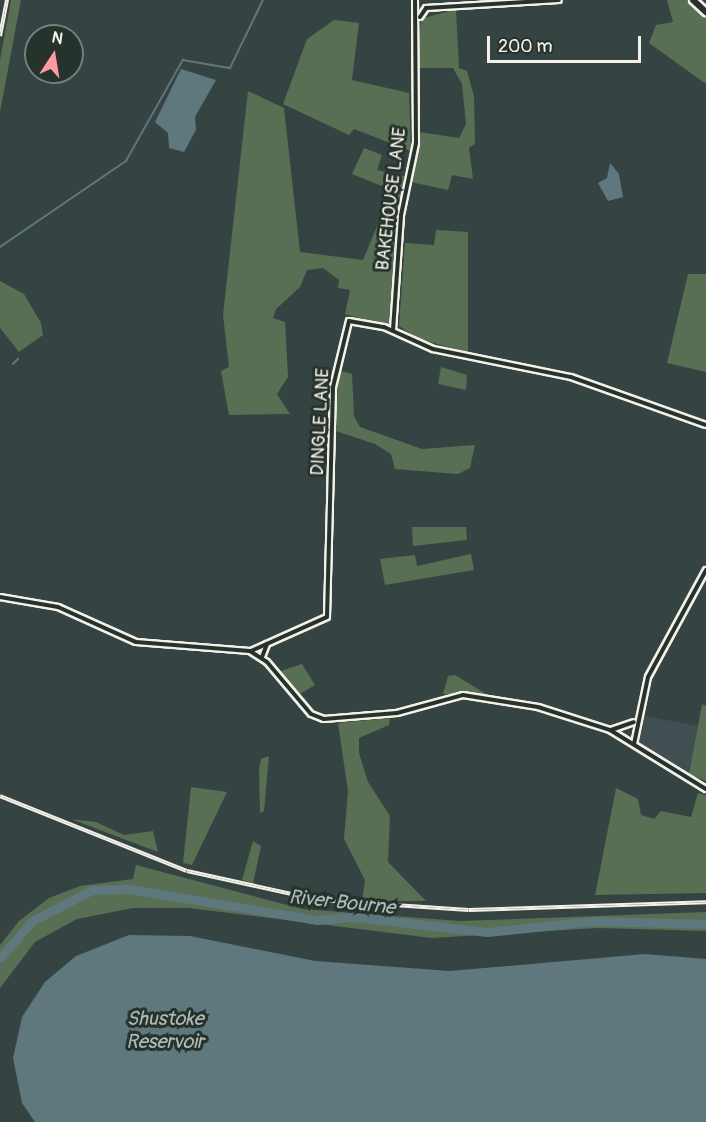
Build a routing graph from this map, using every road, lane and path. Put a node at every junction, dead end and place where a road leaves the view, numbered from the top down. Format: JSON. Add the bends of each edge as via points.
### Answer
{"nodes":[{"id":1,"x":559,"y":0,"type":"edge"},
{"id":2,"x":693,"y":0,"type":"edge"},
{"id":3,"x":416,"y":2,"type":"edge"},
{"id":4,"x":426,"y":8,"type":"junction"},
{"id":5,"x":706,"y":12,"type":"edge"},
{"id":6,"x":419,"y":18,"type":"junction"},
{"id":7,"x":393,"y":330,"type":"junction"},
{"id":8,"x":706,"y":425,"type":"edge"},
{"id":9,"x":706,"y":570,"type":"edge"},
{"id":10,"x":0,"y":597,"type":"edge"},
{"id":11,"x":267,"y":644,"type":"junction"},
{"id":12,"x":250,"y":651,"type":"junction"},
{"id":13,"x":262,"y":657,"type":"junction"},
{"id":14,"x":635,"y":721,"type":"junction"},
{"id":15,"x":609,"y":730,"type":"junction"},
{"id":16,"x":634,"y":745,"type":"junction"},
{"id":17,"x":706,"y":789,"type":"edge"}],
"edges":[{"from":1,"to":4,"type":"street"},
{"from":2,"to":5,"type":"street"},
{"from":3,"to":4,"type":"street"},
{"from":3,"to":6,"type":"street","name":"BAKEHOUSE LANE"},
{"from":4,"to":6,"type":"street"},
{"from":6,"to":7,"type":"street","name":"BAKEHOUSE LANE","via":[[413,84],[416,143],[401,215]]},
{"from":7,"to":8,"type":"street","name":"DINGLE LANE","via":[[434,349],[571,377]]},
{"from":7,"to":11,"type":"street","name":"DINGLE LANE","via":[[355,320],[346,323],[333,387],[328,614],[316,625]]},
{"from":9,"to":14,"type":"street","via":[[648,677]]},
{"from":10,"to":12,"type":"street","via":[[58,607],[136,642]]},
{"from":11,"to":12,"type":"street","name":"DINGLE LANE"},
{"from":11,"to":13,"type":"street"},
{"from":12,"to":13,"type":"street"},
{"from":13,"to":15,"type":"street","via":[[311,714],[324,719],[397,713],[463,695],[529,705]]},
{"from":14,"to":15,"type":"street"},
{"from":14,"to":16,"type":"street"},
{"from":15,"to":16,"type":"street"},
{"from":16,"to":17,"type":"street"}]}
